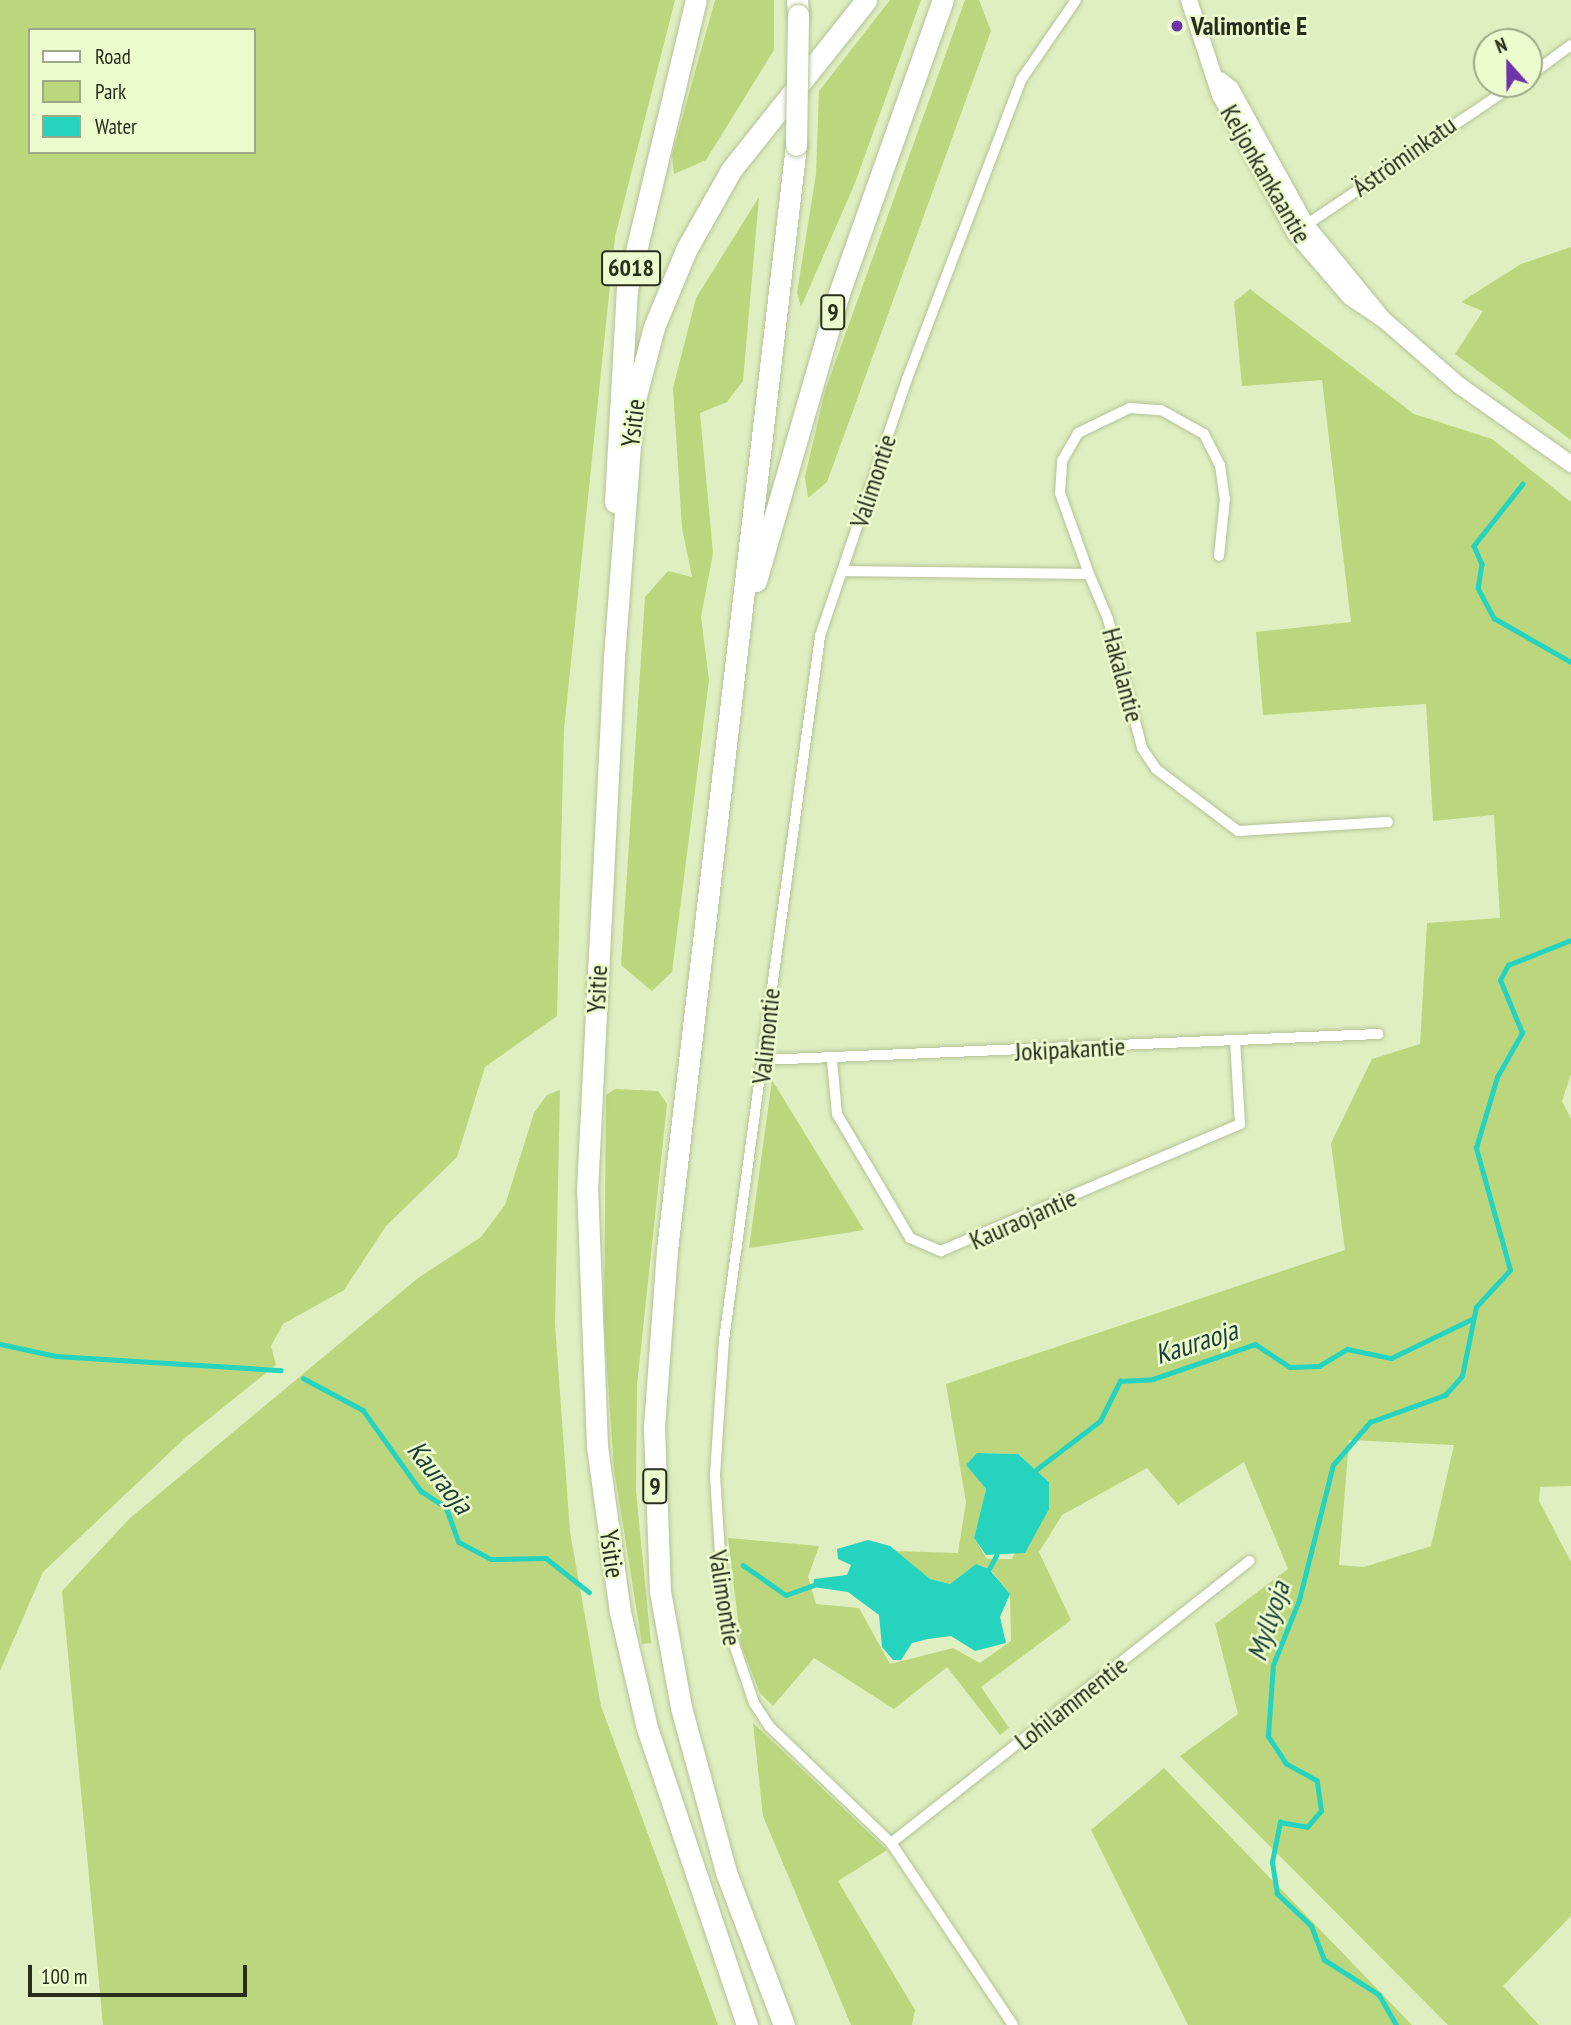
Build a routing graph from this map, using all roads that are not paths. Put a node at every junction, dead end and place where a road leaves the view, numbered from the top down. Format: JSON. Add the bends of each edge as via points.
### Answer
{"nodes":[{"id":1,"x":696,"y":0,"type":"edge"},
{"id":2,"x":866,"y":0,"type":"edge"},
{"id":3,"x":943,"y":0,"type":"edge"},
{"id":4,"x":1076,"y":0,"type":"edge"},
{"id":5,"x":1189,"y":0,"type":"edge"},
{"id":6,"x":797,"y":7,"type":"edge"},
{"id":7,"x":1571,"y":45,"type":"edge"},
{"id":8,"x":1543,"y":66,"type":"edge"},
{"id":9,"x":1494,"y":98,"type":"edge"},
{"id":10,"x":1301,"y":229,"type":"junction"},
{"id":11,"x":1571,"y":464,"type":"edge"},
{"id":12,"x":622,"y":542,"type":"junction"},
{"id":13,"x":1219,"y":556,"type":"dead end"},
{"id":14,"x":842,"y":570,"type":"junction"},
{"id":15,"x":1089,"y":574,"type":"junction"},
{"id":16,"x":740,"y":630,"type":"junction"},
{"id":17,"x":1388,"y":822,"type":"dead end"},
{"id":18,"x":1378,"y":1034,"type":"dead end"},
{"id":19,"x":1234,"y":1041,"type":"junction"},
{"id":20,"x":763,"y":1060,"type":"junction"},
{"id":21,"x":832,"y":1061,"type":"junction"},
{"id":22,"x":1249,"y":1561,"type":"dead end"},
{"id":23,"x":891,"y":1843,"type":"junction"},
{"id":24,"x":747,"y":2025,"type":"edge"},
{"id":25,"x":784,"y":2025,"type":"edge"},
{"id":26,"x":1013,"y":2025,"type":"edge"}],
"edges":[{"from":1,"to":12,"type":"highway","number":"6018","via":[[627,289],[612,486]]},
{"from":2,"to":12,"type":"highway","name":"Ysitie","number":"9","via":[[760,129],[686,250],[654,327],[633,408]]},
{"from":3,"to":16,"type":"highway","number":"9","via":[[842,283]]},
{"from":4,"to":14,"type":"street","name":"Valimontie","via":[[1024,72],[907,379]]},
{"from":5,"to":10,"type":"main road","name":"Keljonkankaantie","via":[[1231,120]]},
{"from":6,"to":16,"type":"highway","bridge":true,"via":[[796,145]]},
{"from":7,"to":8,"type":"street"},
{"from":9,"to":10,"type":"street","name":"Äströminkatu"},
{"from":10,"to":11,"type":"main road","name":"Keljonkankaantie","via":[[1350,297],[1383,319],[1460,386]]},
{"from":12,"to":24,"type":"highway","name":"Ysitie","number":"9","via":[[587,1191],[597,1446],[620,1612],[647,1728]]},
{"from":13,"to":15,"type":"street","name":"Hakalantie","via":[[1225,499],[1220,465],[1203,433],[1161,410],[1130,408],[1078,433],[1062,461],[1060,494]]},
{"from":14,"to":15,"type":"street"},
{"from":14,"to":20,"type":"street","name":"Valimontie","via":[[820,636],[801,753]]},
{"from":15,"to":17,"type":"street","name":"Hakalantie","via":[[1108,619],[1142,748],[1156,769],[1238,831]]},
{"from":16,"to":25,"type":"highway","name":"Ysitie","number":"9","via":[[667,1250],[655,1526],[660,1591],[699,1785]]},
{"from":18,"to":19,"type":"street","name":"Jokipakantie"},
{"from":19,"to":21,"type":"street","name":"Jokipakantie"},
{"from":19,"to":21,"type":"street","name":"Kauraojantie","via":[[1240,1124],[941,1251],[910,1238],[837,1114]]},
{"from":20,"to":21,"type":"street","name":"Jokipakantie"},
{"from":20,"to":23,"type":"street","name":"Valimontie","via":[[720,1377],[714,1502],[724,1615],[743,1681],[769,1726]]},
{"from":22,"to":23,"type":"street","name":"Lohilammentie"},
{"from":23,"to":26,"type":"street","name":"Valimontie"}]}
